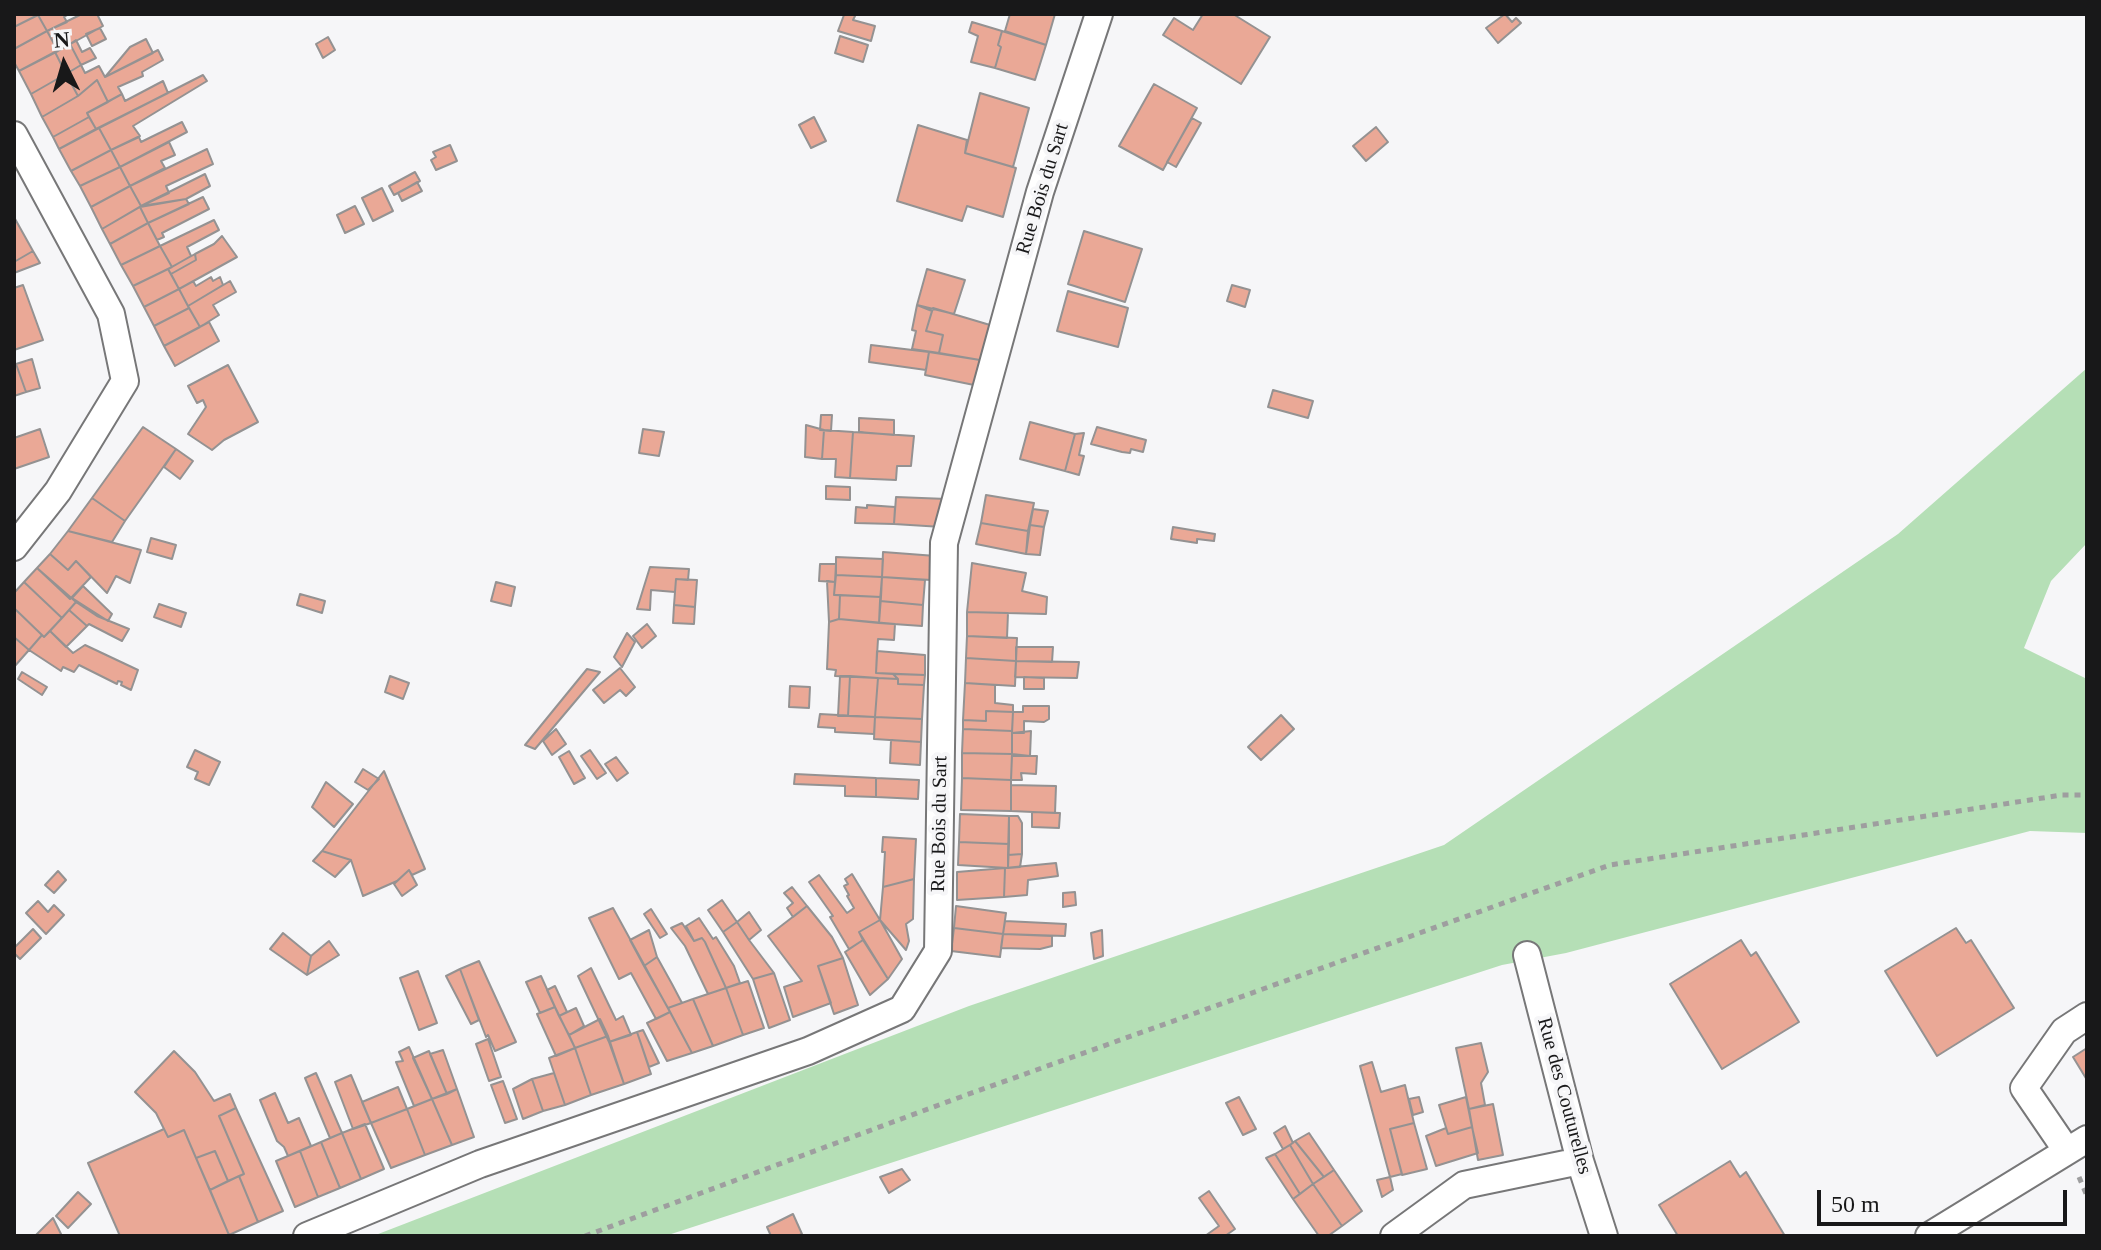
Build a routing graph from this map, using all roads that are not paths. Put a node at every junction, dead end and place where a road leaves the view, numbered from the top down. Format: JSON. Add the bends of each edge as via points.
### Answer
{"nodes":[{"id":1,"x":1099,"y":14,"type":"edge"},
{"id":2,"x":14,"y":135,"type":"edge"},
{"id":3,"x":14,"y":547,"type":"edge"},
{"id":4,"x":1527,"y":955,"type":"dead end"},
{"id":5,"x":2087,"y":1016,"type":"edge"},
{"id":6,"x":2077,"y":1145,"type":"edge"},
{"id":7,"x":1580,"y":1161,"type":"junction"},
{"id":8,"x":1964,"y":1226,"type":"edge"},
{"id":9,"x":307,"y":1236,"type":"edge"},
{"id":10,"x":1394,"y":1236,"type":"edge"},
{"id":11,"x":1604,"y":1236,"type":"edge"},
{"id":12,"x":1929,"y":1236,"type":"edge"}],
"edges":[{"from":1,"to":9,"type":"street","name":"Rue Bois du Sart","via":[[1040,192],[944,543],[938,951],[902,1009],[808,1051],[480,1164]]},
{"from":2,"to":3,"type":"street","via":[[111,314],[125,381],[58,491]]},
{"from":4,"to":7,"type":"street","name":"Rue des Couturelles"},
{"from":5,"to":6,"type":"street","via":[[2064,1031],[2024,1088]]},
{"from":6,"to":8,"type":"street"},
{"from":7,"to":10,"type":"street","via":[[1464,1185]]},
{"from":7,"to":11,"type":"street","name":"Rue des Couturelles"},
{"from":8,"to":12,"type":"street"}]}
